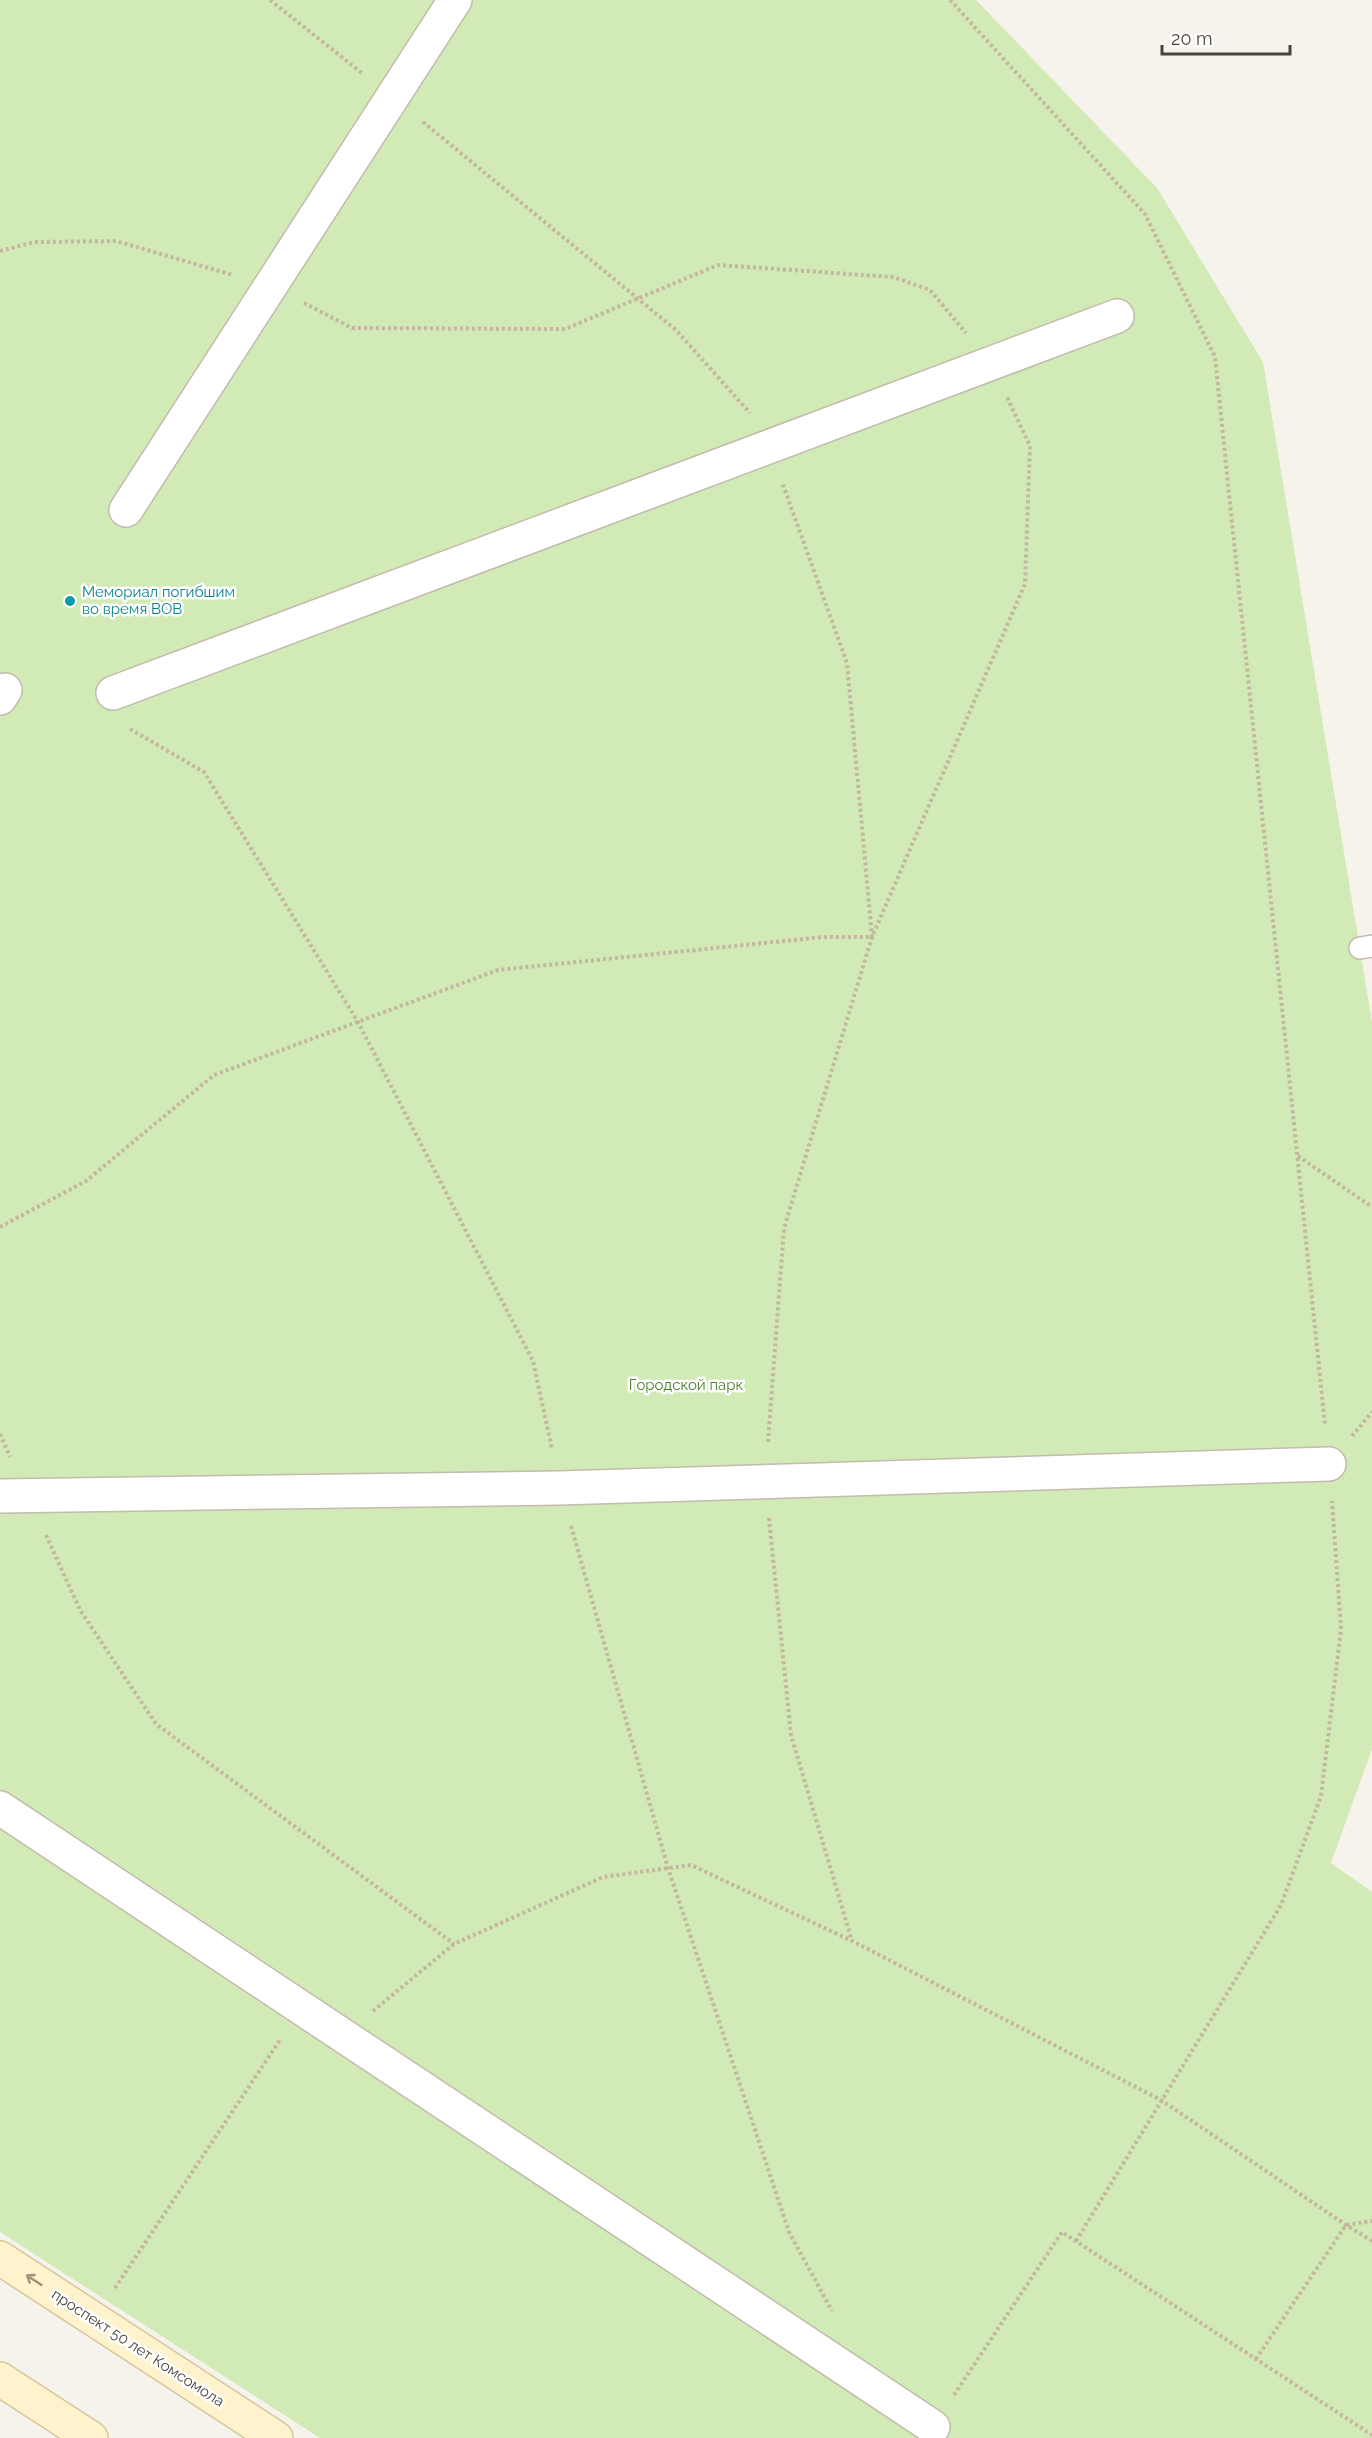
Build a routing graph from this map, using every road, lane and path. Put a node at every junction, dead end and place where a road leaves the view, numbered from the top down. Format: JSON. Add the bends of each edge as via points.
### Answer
{"nodes":[{"id":1,"x":270,"y":0,"type":"edge"},
{"id":2,"x":455,"y":0,"type":"edge"},
{"id":3,"x":950,"y":0,"type":"edge"},
{"id":4,"x":392,"y":96,"type":"junction"},
{"id":5,"x":0,"y":251,"type":"edge"},
{"id":6,"x":270,"y":285,"type":"junction"},
{"id":7,"x":638,"y":299,"type":"junction"},
{"id":8,"x":1117,"y":316,"type":"dead end"},
{"id":9,"x":990,"y":363,"type":"junction"},
{"id":10,"x":770,"y":447,"type":"junction"},
{"id":11,"x":126,"y":510,"type":"dead end"},
{"id":12,"x":113,"y":693,"type":"dead end"},
{"id":13,"x":872,"y":937,"type":"junction"},
{"id":14,"x":1297,"y":1155,"type":"junction"},
{"id":15,"x":1372,"y":1207,"type":"edge"},
{"id":16,"x":0,"y":1227,"type":"edge"},
{"id":17,"x":0,"y":1434,"type":"edge"},
{"id":18,"x":1329,"y":1464,"type":"junction"},
{"id":19,"x":765,"y":1481,"type":"junction"},
{"id":20,"x":14,"y":1495,"type":"edge"},
{"id":21,"x":0,"y":1808,"type":"edge"},
{"id":22,"x":852,"y":1941,"type":"junction"},
{"id":23,"x":454,"y":1944,"type":"junction"},
{"id":24,"x":302,"y":2006,"type":"junction"},
{"id":25,"x":345,"y":2035,"type":"junction"},
{"id":26,"x":1161,"y":2100,"type":"junction"},
{"id":27,"x":1372,"y":2222,"type":"edge"},
{"id":28,"x":1346,"y":2225,"type":"junction"},
{"id":29,"x":1076,"y":2241,"type":"junction"},
{"id":30,"x":1372,"y":2241,"type":"edge"},
{"id":31,"x":0,"y":2258,"type":"edge"},
{"id":32,"x":94,"y":2319,"type":"junction"},
{"id":33,"x":1256,"y":2359,"type":"junction"},
{"id":34,"x":0,"y":2379,"type":"edge"},
{"id":35,"x":933,"y":2427,"type":"joint"},
{"id":36,"x":75,"y":2434,"type":"edge"},
{"id":37,"x":1372,"y":2435,"type":"edge"},
{"id":38,"x":276,"y":2438,"type":"edge"}],
"edges":[{"from":1,"to":4,"type":"path"},
{"from":2,"to":4,"type":"street"},
{"from":3,"to":14,"type":"path","via":[[1145,214],[1215,357]]},
{"from":4,"to":6,"type":"street"},
{"from":4,"to":7,"type":"path"},
{"from":5,"to":6,"type":"path","via":[[35,242],[116,241]]},
{"from":6,"to":7,"type":"path","via":[[352,328],[565,329]]},
{"from":6,"to":11,"type":"street"},
{"from":7,"to":9,"type":"path","via":[[718,265],[893,278],[930,290]]},
{"from":7,"to":10,"type":"path","via":[[675,330],[762,427]]},
{"from":8,"to":9,"type":"street"},
{"from":9,"to":10,"type":"street"},
{"from":9,"to":13,"type":"path","via":[[1030,446],[1025,584]]},
{"from":10,"to":12,"type":"street"},
{"from":10,"to":13,"type":"path","via":[[847,663]]},
{"from":13,"to":16,"type":"path","via":[[824,937],[498,970],[214,1075],[86,1180]]},
{"from":13,"to":19,"type":"path","via":[[784,1228]]},
{"from":14,"to":15,"type":"path"},
{"from":14,"to":18,"type":"path"},
{"from":17,"to":20,"type":"path"},
{"from":18,"to":19,"type":"street"},
{"from":18,"to":26,"type":"path","via":[[1341,1629],[1321,1796],[1281,1905]]},
{"from":19,"to":20,"type":"street","via":[[560,1488]]},
{"from":19,"to":22,"type":"path","via":[[791,1735]]},
{"from":20,"to":23,"type":"path","via":[[80,1610],[156,1724]]},
{"from":21,"to":24,"type":"street"},
{"from":22,"to":23,"type":"path","via":[[691,1865],[603,1877]]},
{"from":22,"to":26,"type":"path"},
{"from":23,"to":25,"type":"path"},
{"from":24,"to":25,"type":"street"},
{"from":24,"to":32,"type":"path"},
{"from":25,"to":35,"type":"street"},
{"from":26,"to":28,"type":"path"},
{"from":26,"to":29,"type":"path"},
{"from":27,"to":28,"type":"path"},
{"from":28,"to":30,"type":"path"},
{"from":28,"to":33,"type":"path"},
{"from":29,"to":33,"type":"path"},
{"from":29,"to":35,"type":"path","via":[[1062,2232]]},
{"from":32,"to":31,"type":"main road","name":"проспект 50 лет Комсомола","one_way":true},
{"from":32,"to":38,"type":"main road","name":"проспект 50 лет Комсомола"},
{"from":33,"to":37,"type":"path"},
{"from":34,"to":36,"type":"main road"}]}
